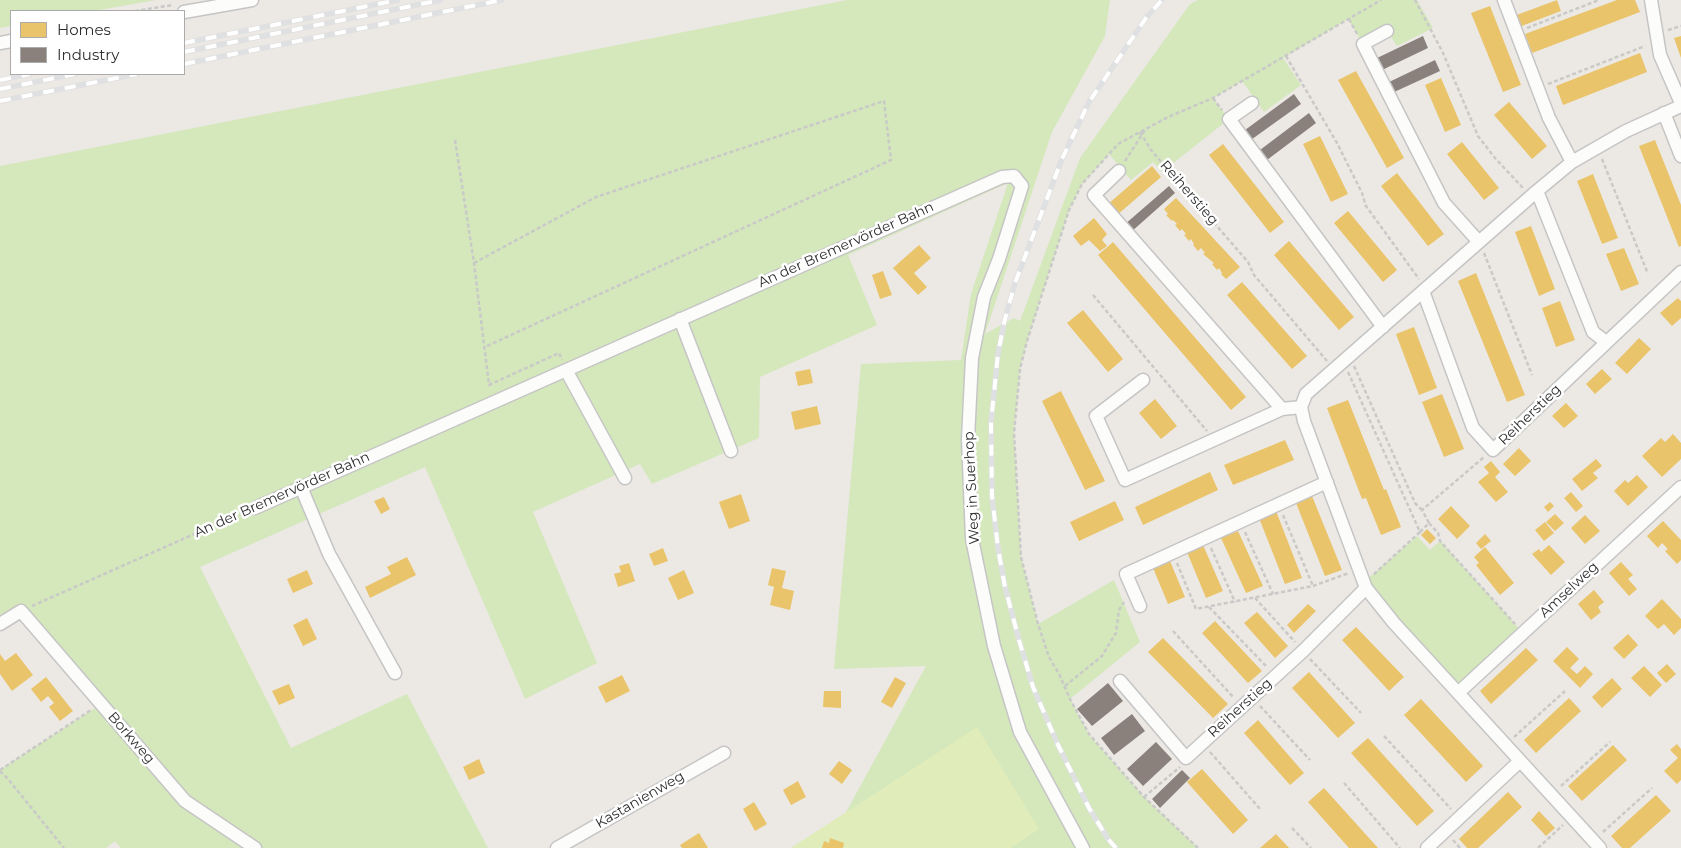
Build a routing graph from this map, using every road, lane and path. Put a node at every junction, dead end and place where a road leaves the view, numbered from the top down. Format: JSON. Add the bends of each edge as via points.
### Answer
{"nodes":[{"id":1,"x":252,"y":0,"type":"edge"},
{"id":2,"x":1381,"y":0,"type":"edge"},
{"id":3,"x":1415,"y":0,"type":"edge"},
{"id":4,"x":1504,"y":0,"type":"edge"},
{"id":5,"x":1599,"y":0,"type":"edge"},
{"id":6,"x":1651,"y":0,"type":"edge"},
{"id":7,"x":179,"y":8,"type":"edge"},
{"id":8,"x":150,"y":10,"type":"edge"},
{"id":9,"x":1348,"y":18,"type":"junction"},
{"id":10,"x":1387,"y":31,"type":"dead end"},
{"id":11,"x":1516,"y":32,"type":"junction"},
{"id":12,"x":1658,"y":41,"type":"junction"},
{"id":13,"x":1363,"y":44,"type":"junction"},
{"id":14,"x":1286,"y":56,"type":"junction"},
{"id":15,"x":1538,"y":89,"type":"junction"},
{"id":16,"x":1252,"y":103,"type":"dead end"},
{"id":17,"x":1681,"y":105,"type":"edge"},
{"id":18,"x":1664,"y":112,"type":"junction"},
{"id":19,"x":1141,"y":133,"type":"junction"},
{"id":20,"x":455,"y":140,"type":"dead end"},
{"id":21,"x":1598,"y":148,"type":"junction"},
{"id":22,"x":1681,"y":156,"type":"edge"},
{"id":23,"x":1572,"y":162,"type":"junction"},
{"id":24,"x":1119,"y":171,"type":"joint"},
{"id":25,"x":1014,"y":176,"type":"joint"},
{"id":26,"x":1534,"y":194,"type":"junction"},
{"id":27,"x":1479,"y":242,"type":"junction"},
{"id":28,"x":474,"y":263,"type":"junction"},
{"id":29,"x":1681,"y":272,"type":"edge"},
{"id":30,"x":1648,"y":274,"type":"dead end"},
{"id":31,"x":1424,"y":290,"type":"junction"},
{"id":32,"x":1093,"y":295,"type":"dead end"},
{"id":33,"x":680,"y":319,"type":"junction"},
{"id":34,"x":1383,"y":327,"type":"junction"},
{"id":35,"x":1606,"y":342,"type":"junction"},
{"id":36,"x":485,"y":347,"type":"junction"},
{"id":37,"x":1342,"y":362,"type":"junction"},
{"id":38,"x":566,"y":370,"type":"junction"},
{"id":39,"x":1532,"y":375,"type":"dead end"},
{"id":40,"x":1143,"y":380,"type":"dead end"},
{"id":41,"x":1301,"y":407,"type":"junction"},
{"id":42,"x":1282,"y":409,"type":"junction"},
{"id":43,"x":1214,"y":440,"type":"junction"},
{"id":44,"x":1493,"y":450,"type":"junction"},
{"id":45,"x":731,"y":451,"type":"dead end"},
{"id":46,"x":625,"y":478,"type":"dead end"},
{"id":47,"x":1327,"y":482,"type":"junction"},
{"id":48,"x":301,"y":487,"type":"junction"},
{"id":49,"x":1681,"y":487,"type":"edge"},
{"id":50,"x":1278,"y":504,"type":"junction"},
{"id":51,"x":255,"y":508,"type":"joint"},
{"id":52,"x":1422,"y":510,"type":"junction"},
{"id":53,"x":1240,"y":522,"type":"junction"},
{"id":54,"x":1429,"y":523,"type":"junction"},
{"id":55,"x":1420,"y":532,"type":"junction"},
{"id":56,"x":1207,"y":537,"type":"junction"},
{"id":57,"x":1173,"y":552,"type":"junction"},
{"id":58,"x":1359,"y":569,"type":"junction"},
{"id":59,"x":1365,"y":585,"type":"junction"},
{"id":60,"x":1313,"y":586,"type":"junction"},
{"id":61,"x":1132,"y":587,"type":"junction"},
{"id":62,"x":1273,"y":594,"type":"junction"},
{"id":63,"x":1255,"y":598,"type":"junction"},
{"id":64,"x":1235,"y":602,"type":"junction"},
{"id":65,"x":1140,"y":606,"type":"dead end"},
{"id":66,"x":1209,"y":607,"type":"junction"},
{"id":67,"x":21,"y":611,"type":"junction"},
{"id":68,"x":0,"y":624,"type":"edge"},
{"id":69,"x":1173,"y":631,"type":"dead end"},
{"id":70,"x":1523,"y":633,"type":"junction"},
{"id":71,"x":1303,"y":651,"type":"junction"},
{"id":72,"x":395,"y":672,"type":"dead end"},
{"id":73,"x":1276,"y":676,"type":"junction"},
{"id":74,"x":1120,"y":682,"type":"dead end"},
{"id":75,"x":1065,"y":686,"type":"junction"},
{"id":76,"x":1565,"y":692,"type":"dead end"},
{"id":77,"x":1458,"y":693,"type":"junction"},
{"id":78,"x":1252,"y":698,"type":"junction"},
{"id":79,"x":101,"y":704,"type":"junction"},
{"id":80,"x":1242,"y":707,"type":"junction"},
{"id":81,"x":1361,"y":713,"type":"dead end"},
{"id":82,"x":1384,"y":736,"type":"dead end"},
{"id":83,"x":1610,"y":742,"type":"dead end"},
{"id":84,"x":1202,"y":743,"type":"junction"},
{"id":85,"x":1506,"y":745,"type":"junction"},
{"id":86,"x":724,"y":753,"type":"dead end"},
{"id":87,"x":1186,"y":758,"type":"junction"},
{"id":88,"x":1310,"y":760,"type":"dead end"},
{"id":89,"x":1520,"y":761,"type":"junction"},
{"id":90,"x":0,"y":770,"type":"edge"},
{"id":91,"x":1344,"y":782,"type":"dead end"},
{"id":92,"x":1652,"y":788,"type":"dead end"},
{"id":93,"x":1551,"y":795,"type":"junction"},
{"id":94,"x":1144,"y":797,"type":"junction"},
{"id":95,"x":1260,"y":809,"type":"dead end"},
{"id":96,"x":1572,"y":817,"type":"junction"},
{"id":97,"x":1459,"y":818,"type":"junction"},
{"id":98,"x":1292,"y":828,"type":"dead end"},
{"id":99,"x":1596,"y":844,"type":"edge"},
{"id":100,"x":64,"y":848,"type":"edge"},
{"id":101,"x":255,"y":848,"type":"edge"},
{"id":102,"x":557,"y":848,"type":"edge"},
{"id":103,"x":1083,"y":848,"type":"edge"},
{"id":104,"x":1198,"y":848,"type":"edge"},
{"id":105,"x":1310,"y":848,"type":"edge"},
{"id":106,"x":1400,"y":848,"type":"edge"},
{"id":107,"x":1427,"y":848,"type":"edge"},
{"id":108,"x":1538,"y":848,"type":"edge"}],
"edges":[{"from":1,"to":7,"type":"street"},
{"from":2,"to":9,"type":"path"},
{"from":3,"to":26,"type":"path","via":[[1443,53],[1478,136],[1495,158]]},
{"from":4,"to":11,"type":"street"},
{"from":5,"to":11,"type":"path"},
{"from":6,"to":12,"type":"street"},
{"from":7,"to":8,"type":"path"},
{"from":9,"to":13,"type":"path"},
{"from":9,"to":14,"type":"path"},
{"from":10,"to":13,"type":"street"},
{"from":11,"to":15,"type":"street"},
{"from":12,"to":15,"type":"path"},
{"from":12,"to":17,"type":"street","via":[[1660,55]]},
{"from":13,"to":27,"type":"street","via":[[1444,203]]},
{"from":14,"to":19,"type":"path","via":[[1213,98],[1168,117]]},
{"from":14,"to":31,"type":"path","via":[[1337,143],[1366,206]]},
{"from":15,"to":23,"type":"street"},
{"from":16,"to":34,"type":"street","via":[[1229,120]]},
{"from":17,"to":18,"type":"street"},
{"from":18,"to":21,"type":"street"},
{"from":18,"to":22,"type":"street"},
{"from":19,"to":24,"type":"path"},
{"from":19,"to":37,"type":"path","name":"Reiherstieg","via":[[1151,150],[1300,328]]},
{"from":19,"to":75,"type":"path","via":[[1118,144],[1082,184],[1069,210],[1020,369],[1014,433],[1022,557],[1049,657]]},
{"from":20,"to":28,"type":"path"},
{"from":21,"to":23,"type":"street"},
{"from":21,"to":30,"type":"path"},
{"from":23,"to":26,"type":"street"},
{"from":24,"to":42,"type":"street","via":[[1094,195]]},
{"from":25,"to":33,"type":"street","name":"An der Bremervörder Bahn","via":[[992,181]]},
{"from":25,"to":103,"type":"street","name":"Weg in Suerhop","via":[[1022,186],[984,297],[972,358],[968,439],[972,539],[994,646],[1020,732]]},
{"from":26,"to":27,"type":"street"},
{"from":26,"to":35,"type":"street","via":[[1593,332]]},
{"from":27,"to":31,"type":"street"},
{"from":27,"to":39,"type":"path"},
{"from":28,"to":36,"type":"path"},
{"from":28,"to":36,"type":"path","via":[[596,197],[884,101],[891,160]]},
{"from":29,"to":35,"type":"street","name":"Reiherstieg"},
{"from":31,"to":34,"type":"street"},
{"from":31,"to":44,"type":"street","name":"Reiherstieg","via":[[1473,428]]},
{"from":32,"to":43,"type":"path"},
{"from":33,"to":38,"type":"street","name":"An der Bremervörder Bahn"},
{"from":33,"to":45,"type":"street"},
{"from":34,"to":37,"type":"street"},
{"from":35,"to":44,"type":"street","name":"Reiherstieg"},
{"from":36,"to":38,"type":"path","via":[[489,385],[559,353]]},
{"from":37,"to":41,"type":"street","via":[[1306,394]]},
{"from":37,"to":52,"type":"path","via":[[1415,503]]},
{"from":37,"to":55,"type":"path"},
{"from":38,"to":46,"type":"street"},
{"from":38,"to":48,"type":"street","name":"An der Bremervörder Bahn"},
{"from":40,"to":43,"type":"street","via":[[1096,416],[1125,480]]},
{"from":41,"to":42,"type":"street"},
{"from":41,"to":47,"type":"street"},
{"from":42,"to":43,"type":"street"},
{"from":44,"to":52,"type":"path"},
{"from":47,"to":50,"type":"street"},
{"from":47,"to":58,"type":"street"},
{"from":48,"to":51,"type":"street","name":"An der Bremervörder Bahn"},
{"from":48,"to":72,"type":"street","via":[[329,554]]},
{"from":49,"to":70,"type":"street","name":"Amselweg"},
{"from":50,"to":53,"type":"street"},
{"from":50,"to":60,"type":"path"},
{"from":51,"to":67,"type":"path","name":"An der Bremervörder Bahn"},
{"from":52,"to":54,"type":"path"},
{"from":53,"to":56,"type":"street"},
{"from":53,"to":62,"type":"path"},
{"from":54,"to":55,"type":"path"},
{"from":54,"to":70,"type":"path","via":[[1440,541]]},
{"from":55,"to":59,"type":"path"},
{"from":56,"to":57,"type":"street"},
{"from":56,"to":64,"type":"path"},
{"from":57,"to":61,"type":"street","via":[[1126,574]]},
{"from":57,"to":66,"type":"path","via":[[1196,609]]},
{"from":58,"to":59,"type":"street"},
{"from":58,"to":60,"type":"path"},
{"from":59,"to":71,"type":"street","name":"Reiherstieg"},
{"from":59,"to":77,"type":"street"},
{"from":60,"to":62,"type":"path"},
{"from":61,"to":65,"type":"street"},
{"from":61,"to":75,"type":"path","via":[[1119,610],[1116,633],[1102,656]]},
{"from":62,"to":63,"type":"path"},
{"from":63,"to":64,"type":"path"},
{"from":63,"to":71,"type":"path"},
{"from":64,"to":66,"type":"path"},
{"from":66,"to":73,"type":"path"},
{"from":67,"to":68,"type":"street"},
{"from":67,"to":79,"type":"street","name":"Borkweg"},
{"from":69,"to":80,"type":"path"},
{"from":70,"to":77,"type":"street","name":"Amselweg"},
{"from":71,"to":73,"type":"street","name":"Reiherstieg"},
{"from":71,"to":81,"type":"path"},
{"from":73,"to":78,"type":"street","name":"Reiherstieg"},
{"from":74,"to":87,"type":"street"},
{"from":75,"to":94,"type":"path","via":[[1089,734]]},
{"from":76,"to":85,"type":"path"},
{"from":77,"to":85,"type":"street"},
{"from":78,"to":80,"type":"street","name":"Reiherstieg"},
{"from":78,"to":88,"type":"path"},
{"from":79,"to":90,"type":"path"},
{"from":79,"to":101,"type":"street","name":"Borkweg","via":[[185,801]]},
{"from":80,"to":84,"type":"street","name":"Reiherstieg"},
{"from":82,"to":97,"type":"path"},
{"from":83,"to":93,"type":"path"},
{"from":84,"to":87,"type":"street","name":"Reiherstieg"},
{"from":84,"to":95,"type":"path"},
{"from":85,"to":89,"type":"street"},
{"from":86,"to":102,"type":"street","name":"Kastanienweg"},
{"from":87,"to":94,"type":"path"},
{"from":89,"to":93,"type":"street"},
{"from":89,"to":97,"type":"street"},
{"from":90,"to":100,"type":"path"},
{"from":91,"to":106,"type":"path"},
{"from":92,"to":99,"type":"path"},
{"from":93,"to":96,"type":"street"},
{"from":94,"to":104,"type":"path"},
{"from":96,"to":99,"type":"street"},
{"from":96,"to":108,"type":"path"},
{"from":97,"to":107,"type":"street"},
{"from":98,"to":105,"type":"path"}]}
